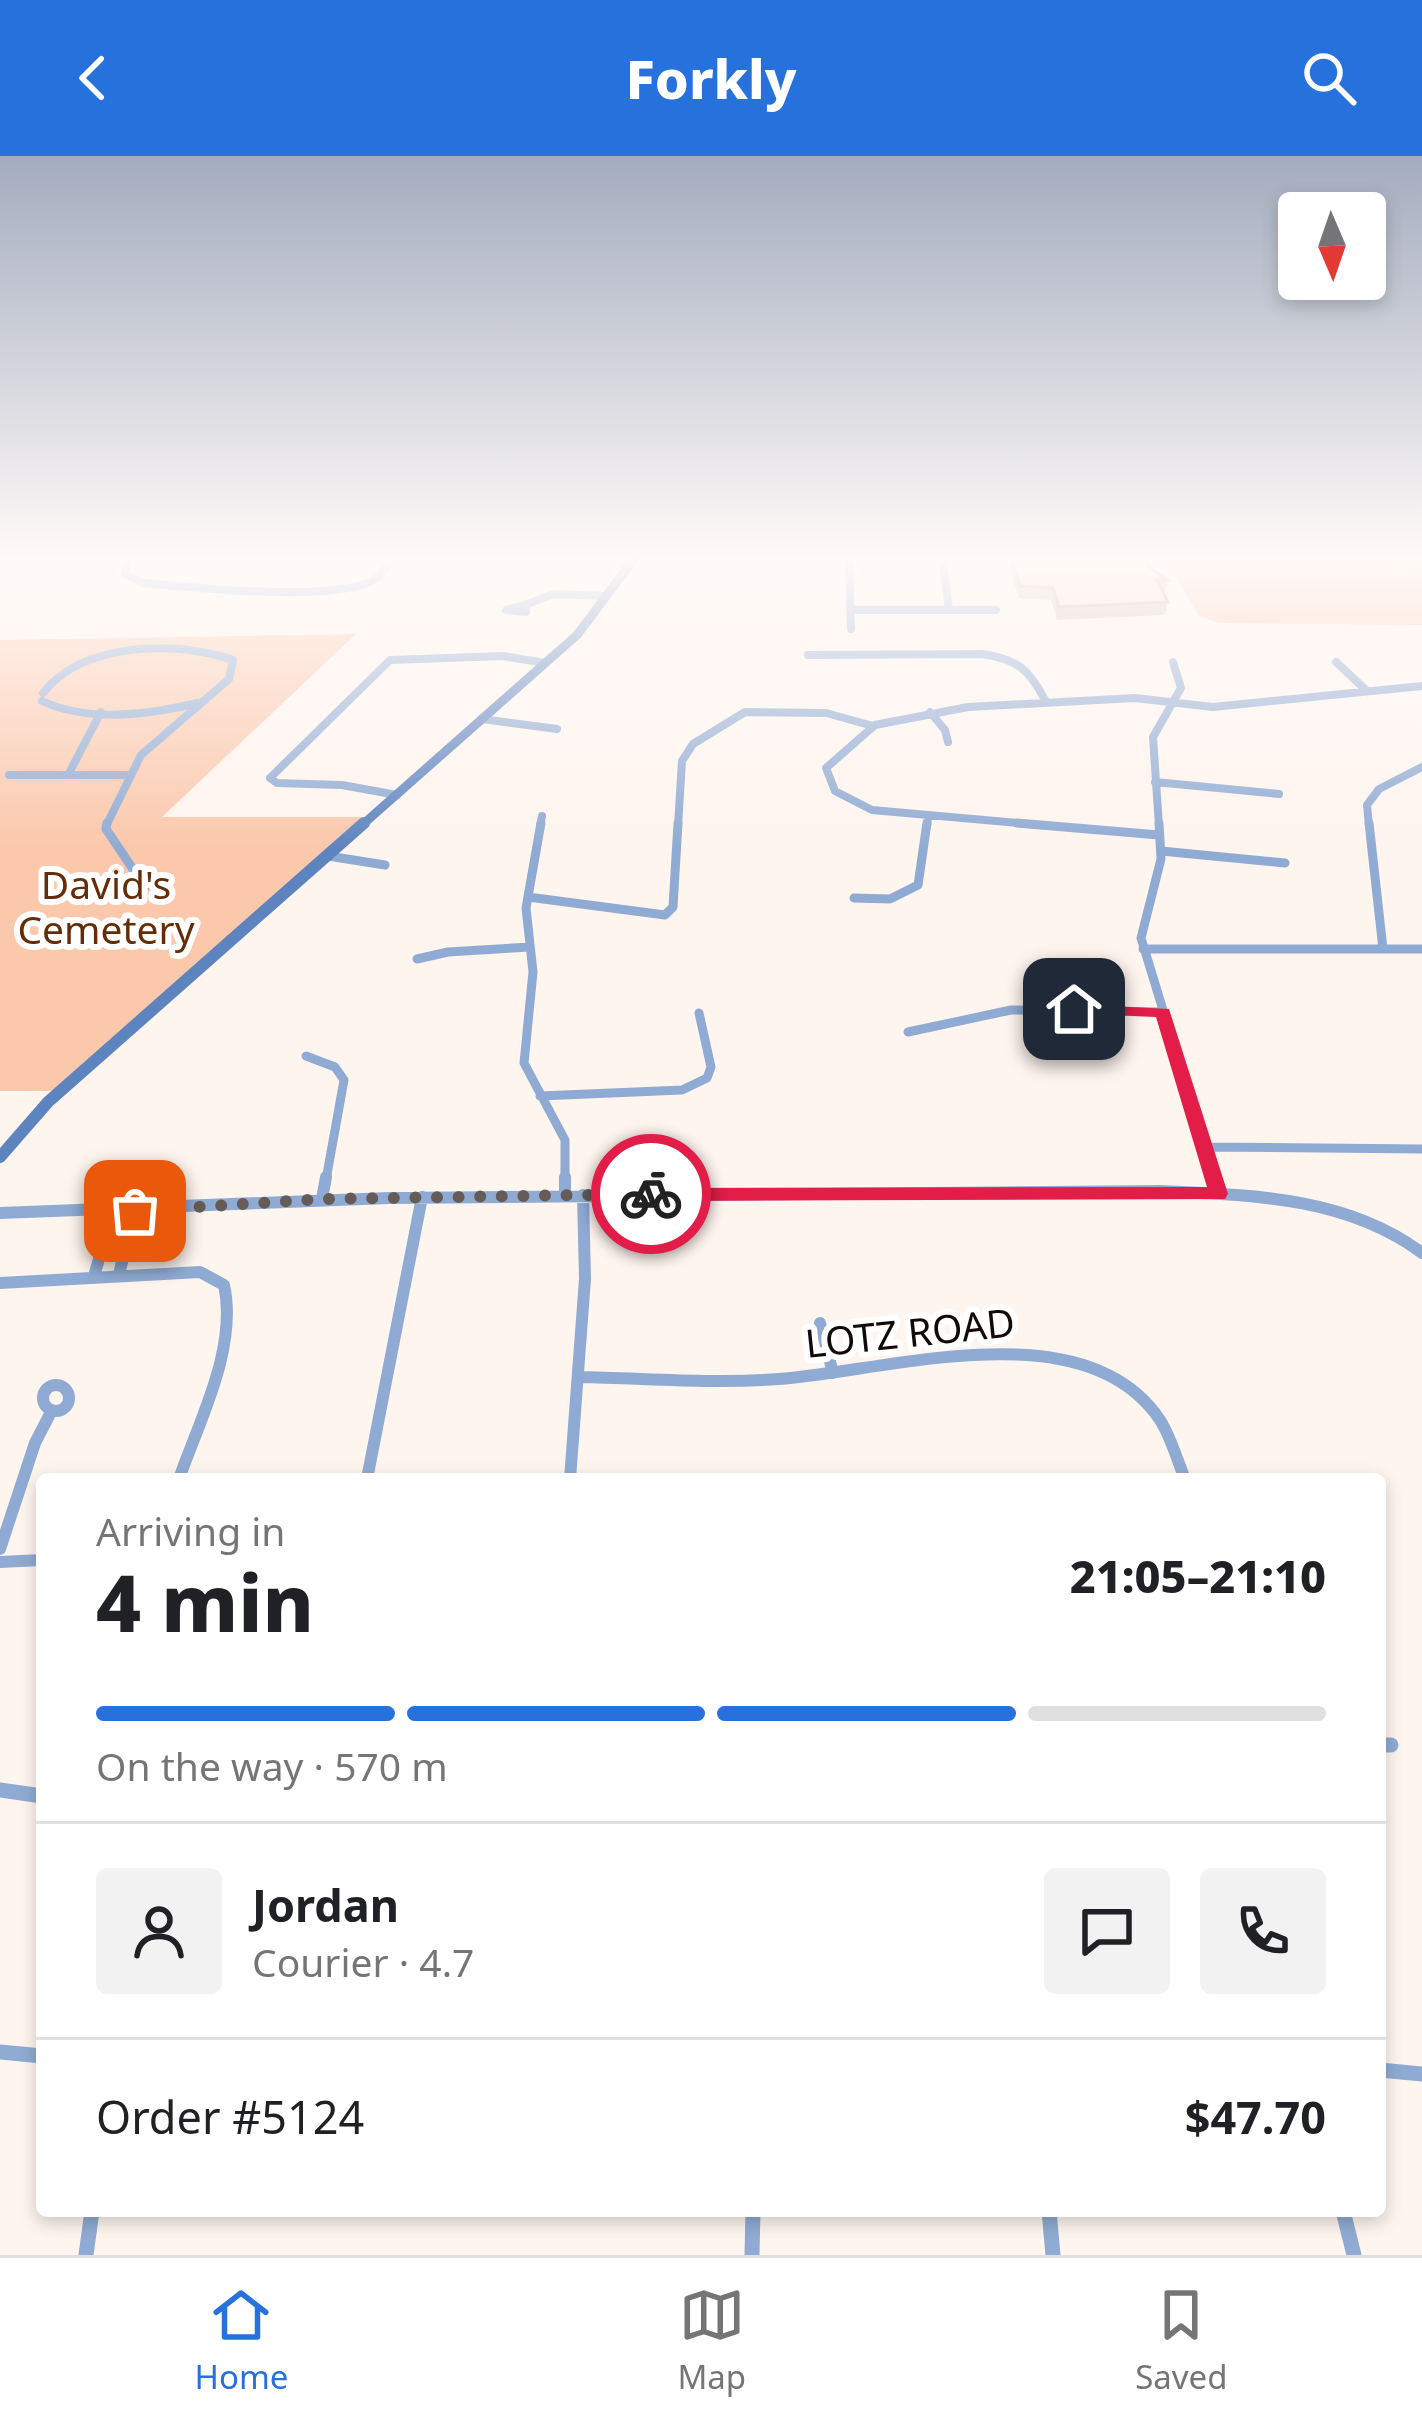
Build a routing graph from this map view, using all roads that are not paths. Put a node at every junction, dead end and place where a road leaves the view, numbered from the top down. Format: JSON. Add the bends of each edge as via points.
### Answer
{"nodes":[{"id":1,"x":173,"y":653,"type":"edge"},
{"id":2,"x":209,"y":653,"type":"edge"},
{"id":3,"x":556,"y":653,"type":"edge"},
{"id":4,"x":808,"y":655,"type":"dead end"},
{"id":5,"x":1173,"y":662,"type":"dead end"},
{"id":6,"x":1336,"y":662,"type":"dead end"},
{"id":7,"x":545,"y":663,"type":"junction"},
{"id":8,"x":1422,"y":686,"type":"edge"},
{"id":9,"x":1368,"y":692,"type":"junction"},
{"id":10,"x":1045,"y":700,"type":"junction"},
{"id":11,"x":202,"y":701,"type":"junction"},
{"id":12,"x":1175,"y":702,"type":"junction"},
{"id":13,"x":175,"y":709,"type":"junction"},
{"id":14,"x":61,"y":710,"type":"junction"},
{"id":15,"x":101,"y":712,"type":"junction"},
{"id":16,"x":930,"y":712,"type":"junction"},
{"id":17,"x":49,"y":714,"type":"dead end"},
{"id":18,"x":182,"y":719,"type":"junction"},
{"id":19,"x":482,"y":719,"type":"junction"},
{"id":20,"x":873,"y":726,"type":"junction"},
{"id":21,"x":556,"y":729,"type":"dead end"},
{"id":22,"x":948,"y":742,"type":"dead end"},
{"id":23,"x":1422,"y":767,"type":"edge"},
{"id":24,"x":68,"y":775,"type":"junction"},
{"id":25,"x":130,"y":775,"type":"junction"},
{"id":26,"x":9,"y":776,"type":"dead end"},
{"id":27,"x":1155,"y":782,"type":"junction"},
{"id":28,"x":1279,"y":794,"type":"dead end"},
{"id":29,"x":397,"y":795,"type":"junction"},
{"id":30,"x":542,"y":816,"type":"dead end"},
{"id":31,"x":928,"y":816,"type":"junction"},
{"id":32,"x":1159,"y":835,"type":"junction"},
{"id":33,"x":1161,"y":851,"type":"junction"},
{"id":34,"x":328,"y":856,"type":"junction"},
{"id":35,"x":1285,"y":863,"type":"dead end"},
{"id":36,"x":385,"y":866,"type":"dead end"},
{"id":37,"x":145,"y":887,"type":"dead end"},
{"id":38,"x":528,"y":897,"type":"junction"},
{"id":39,"x":854,"y":898,"type":"dead end"},
{"id":40,"x":665,"y":915,"type":"junction"},
{"id":41,"x":677,"y":922,"type":"dead end"},
{"id":42,"x":530,"y":947,"type":"junction"},
{"id":43,"x":1143,"y":949,"type":"junction"},
{"id":44,"x":1382,"y":949,"type":"junction"},
{"id":45,"x":1422,"y":949,"type":"edge"},
{"id":46,"x":417,"y":959,"type":"dead end"},
{"id":47,"x":1163,"y":1012,"type":"junction"},
{"id":48,"x":699,"y":1013,"type":"dead end"},
{"id":49,"x":908,"y":1032,"type":"dead end"},
{"id":50,"x":306,"y":1056,"type":"dead end"},
{"id":51,"x":539,"y":1096,"type":"junction"},
{"id":52,"x":1205,"y":1147,"type":"junction"},
{"id":53,"x":1422,"y":1149,"type":"edge"},
{"id":54,"x":1,"y":1154,"type":"edge"},
{"id":55,"x":1219,"y":1194,"type":"junction"},
{"id":56,"x":566,"y":1195,"type":"junction"},
{"id":57,"x":584,"y":1195,"type":"junction"},
{"id":58,"x":422,"y":1197,"type":"junction"},
{"id":59,"x":322,"y":1199,"type":"junction"},
{"id":60,"x":113,"y":1211,"type":"junction"},
{"id":61,"x":135,"y":1211,"type":"junction"},
{"id":62,"x":0,"y":1213,"type":"edge"},
{"id":63,"x":1422,"y":1253,"type":"edge"},
{"id":64,"x":119,"y":1274,"type":"junction"},
{"id":65,"x":94,"y":1276,"type":"junction"},
{"id":66,"x":0,"y":1283,"type":"edge"},
{"id":67,"x":820,"y":1322,"type":"dead end"},
{"id":68,"x":833,"y":1373,"type":"junction"},
{"id":69,"x":578,"y":1377,"type":"junction"},
{"id":70,"x":52,"y":1410,"type":"dead end"},
{"id":71,"x":181,"y":1473,"type":"edge"},
{"id":72,"x":368,"y":1473,"type":"edge"},
{"id":73,"x":570,"y":1473,"type":"edge"},
{"id":74,"x":1183,"y":1473,"type":"edge"},
{"id":75,"x":0,"y":1549,"type":"edge"},
{"id":76,"x":36,"y":1560,"type":"edge"},
{"id":77,"x":0,"y":1562,"type":"edge"},
{"id":78,"x":0,"y":1790,"type":"edge"},
{"id":79,"x":36,"y":1795,"type":"edge"},
{"id":80,"x":0,"y":2052,"type":"edge"},
{"id":81,"x":36,"y":2055,"type":"edge"},
{"id":82,"x":1386,"y":2071,"type":"edge"},
{"id":83,"x":1422,"y":2074,"type":"edge"},
{"id":84,"x":91,"y":2217,"type":"edge"},
{"id":85,"x":753,"y":2217,"type":"edge"},
{"id":86,"x":1050,"y":2217,"type":"edge"},
{"id":87,"x":1344,"y":2217,"type":"edge"},
{"id":88,"x":86,"y":2255,"type":"edge"},
{"id":89,"x":752,"y":2255,"type":"edge"},
{"id":90,"x":1053,"y":2255,"type":"edge"},
{"id":91,"x":1354,"y":2255,"type":"edge"}],
"edges":[{"from":1,"to":14,"type":"street","via":[[98,658],[58,674],[43,697]]},
{"from":2,"to":11,"type":"street","via":[[233,660],[229,679]]},
{"from":3,"to":7,"type":"street"},
{"from":4,"to":10,"type":"street","via":[[999,656],[1029,669]]},
{"from":5,"to":12,"type":"street","via":[[1181,688]]},
{"from":6,"to":9,"type":"street"},
{"from":7,"to":19,"type":"street"},
{"from":7,"to":29,"type":"street","via":[[503,656],[390,660],[270,780]]},
{"from":8,"to":9,"type":"street"},
{"from":9,"to":12,"type":"street","via":[[1223,706]]},
{"from":10,"to":12,"type":"street"},
{"from":10,"to":16,"type":"street"},
{"from":11,"to":13,"type":"street"},
{"from":11,"to":18,"type":"street"},
{"from":12,"to":27,"type":"street","via":[[1153,737]]},
{"from":13,"to":15,"type":"street"},
{"from":13,"to":18,"type":"street"},
{"from":14,"to":15,"type":"street"},
{"from":14,"to":17,"type":"street"},
{"from":15,"to":24,"type":"street"},
{"from":16,"to":20,"type":"street"},
{"from":16,"to":22,"type":"street"},
{"from":18,"to":25,"type":"street","via":[[141,754]]},
{"from":19,"to":21,"type":"street"},
{"from":19,"to":29,"type":"street"},
{"from":20,"to":31,"type":"street","via":[[829,762],[829,786],[872,810]]},
{"from":20,"to":40,"type":"street","via":[[826,713],[745,712],[700,739],[685,753],[674,907]]},
{"from":23,"to":44,"type":"street","via":[[1378,789],[1367,805]]},
{"from":24,"to":25,"type":"street"},
{"from":24,"to":26,"type":"street"},
{"from":25,"to":37,"type":"street","via":[[106,829]]},
{"from":27,"to":28,"type":"street"},
{"from":27,"to":32,"type":"street"},
{"from":29,"to":34,"type":"street"},
{"from":30,"to":38,"type":"street"},
{"from":31,"to":32,"type":"street"},
{"from":31,"to":39,"type":"street","via":[[918,885],[890,899]]},
{"from":32,"to":33,"type":"street"},
{"from":33,"to":35,"type":"street"},
{"from":33,"to":43,"type":"street"},
{"from":34,"to":36,"type":"street"},
{"from":34,"to":54,"type":"street","via":[[48,1102]]},
{"from":38,"to":40,"type":"street"},
{"from":38,"to":42,"type":"street"},
{"from":40,"to":41,"type":"street"},
{"from":42,"to":46,"type":"street"},
{"from":42,"to":51,"type":"street","via":[[524,1063]]},
{"from":43,"to":44,"type":"street"},
{"from":43,"to":47,"type":"street"},
{"from":44,"to":45,"type":"street"},
{"from":47,"to":49,"type":"street","via":[[1011,1010]]},
{"from":47,"to":52,"type":"street"},
{"from":48,"to":51,"type":"street","via":[[711,1067],[699,1084]]},
{"from":50,"to":59,"type":"street","via":[[335,1066],[344,1080]]},
{"from":51,"to":56,"type":"street","via":[[567,1148]]},
{"from":52,"to":53,"type":"street"},
{"from":52,"to":55,"type":"street"},
{"from":55,"to":57,"type":"street"},
{"from":55,"to":63,"type":"street","via":[[1353,1214]]},
{"from":56,"to":57,"type":"street"},
{"from":56,"to":58,"type":"street"},
{"from":57,"to":69,"type":"street"},
{"from":58,"to":59,"type":"street"},
{"from":58,"to":72,"type":"street"},
{"from":59,"to":61,"type":"street"},
{"from":60,"to":61,"type":"street"},
{"from":60,"to":62,"type":"street"},
{"from":60,"to":65,"type":"street"},
{"from":61,"to":64,"type":"street"},
{"from":64,"to":65,"type":"street"},
{"from":64,"to":71,"type":"street","via":[[200,1272],[230,1295]]},
{"from":65,"to":66,"type":"street"},
{"from":67,"to":68,"type":"street"},
{"from":68,"to":69,"type":"street","name":"LOTZ ROAD"},
{"from":68,"to":74,"type":"street","name":"LOTZ ROAD","via":[[1017,1353],[1078,1360],[1152,1406]]},
{"from":69,"to":73,"type":"street"},
{"from":70,"to":75,"type":"street"},
{"from":76,"to":77,"type":"street"},
{"from":78,"to":79,"type":"street"},
{"from":80,"to":81,"type":"street"},
{"from":82,"to":83,"type":"street"},
{"from":84,"to":88,"type":"street"},
{"from":85,"to":89,"type":"street"},
{"from":86,"to":90,"type":"street"},
{"from":87,"to":91,"type":"street"}]}
